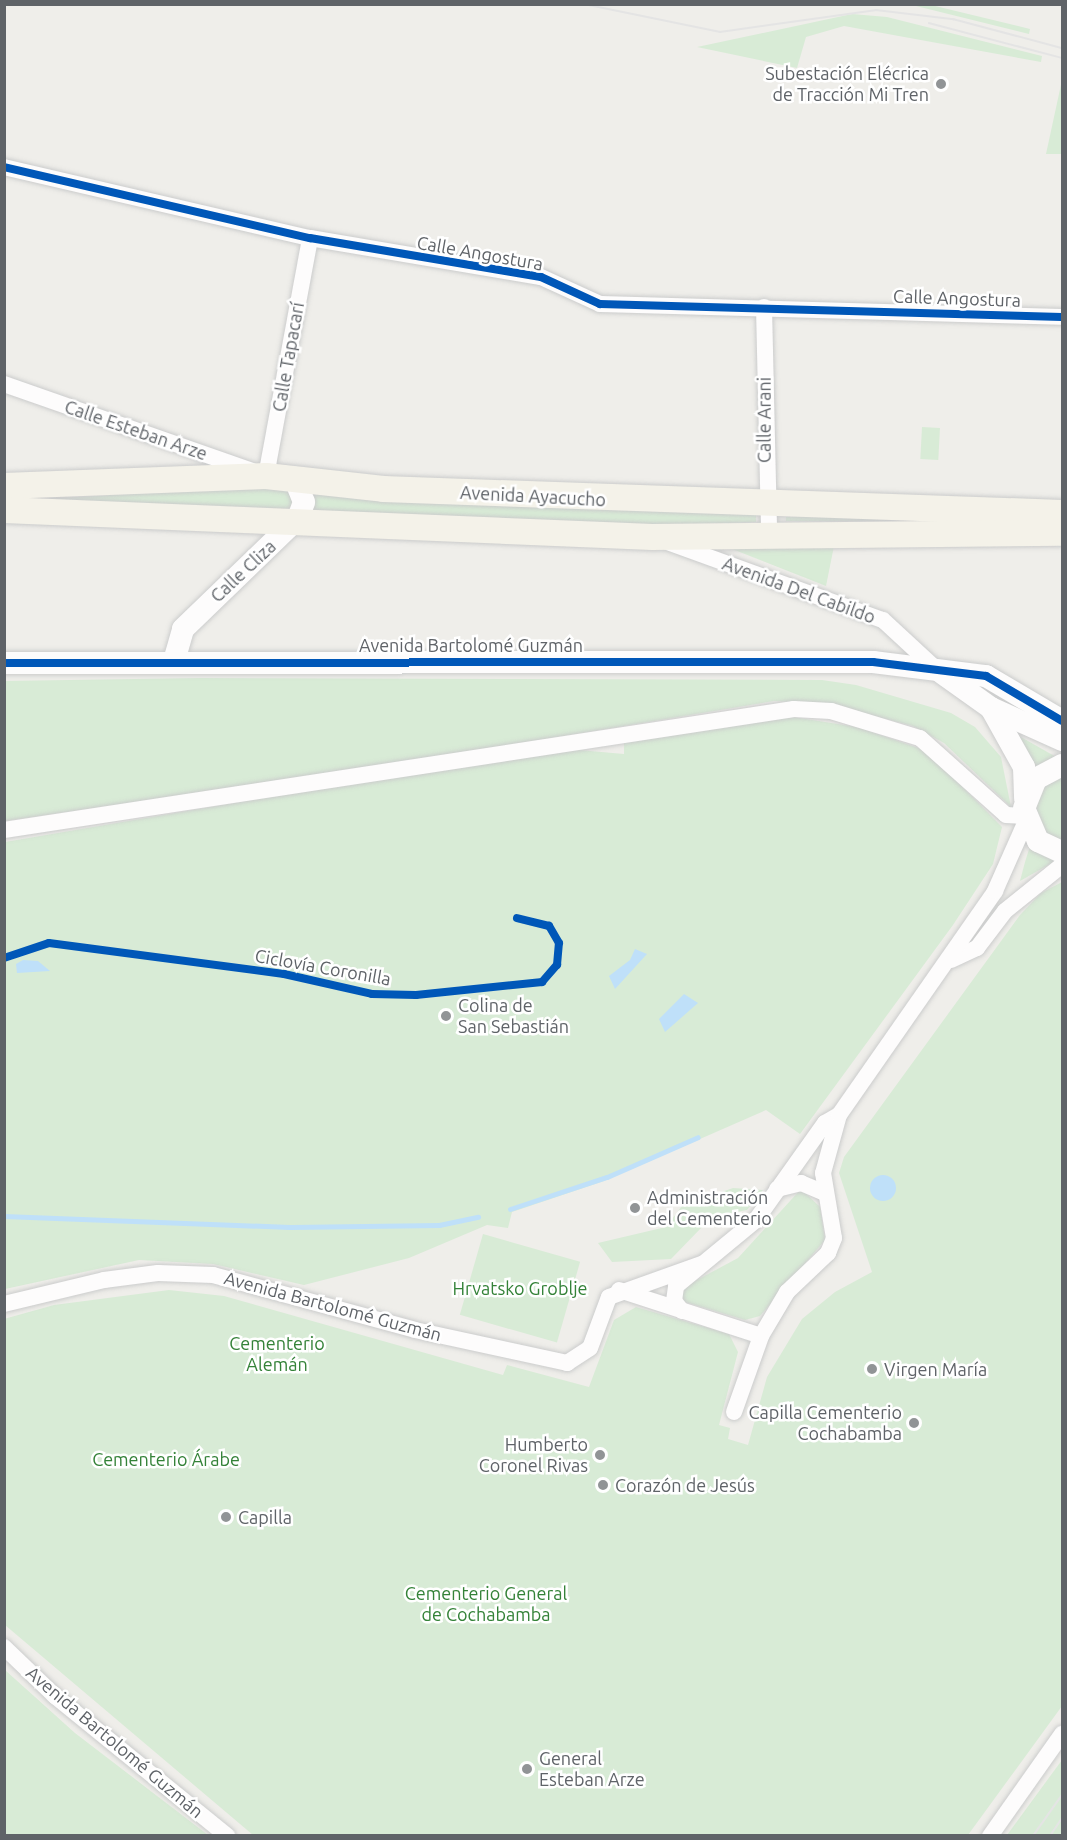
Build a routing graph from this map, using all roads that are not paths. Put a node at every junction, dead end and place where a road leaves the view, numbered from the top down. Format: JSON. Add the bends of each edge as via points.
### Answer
{"nodes":[{"id":1,"x":4,"y":167,"type":"edge"},
{"id":2,"x":310,"y":238,"type":"junction"},
{"id":3,"x":764,"y":307,"type":"junction"},
{"id":4,"x":1062,"y":317,"type":"edge"},
{"id":5,"x":4,"y":384,"type":"edge"},
{"id":6,"x":267,"y":476,"type":"junction"},
{"id":7,"x":296,"y":480,"type":"junction"},
{"id":8,"x":4,"y":486,"type":"edge"},
{"id":9,"x":764,"y":506,"type":"junction"},
{"id":10,"x":4,"y":510,"type":"edge"},
{"id":11,"x":1062,"y":513,"type":"edge"},
{"id":12,"x":293,"y":523,"type":"junction"},
{"id":13,"x":769,"y":532,"type":"junction"},
{"id":14,"x":1062,"y":534,"type":"edge"},
{"id":15,"x":652,"y":537,"type":"junction"},
{"id":16,"x":174,"y":661,"type":"junction"},
{"id":17,"x":4,"y":663,"type":"edge"},
{"id":18,"x":937,"y":670,"type":"junction"},
{"id":19,"x":991,"y":708,"type":"junction"},
{"id":20,"x":1062,"y":720,"type":"edge"},
{"id":21,"x":1062,"y":740,"type":"edge"},
{"id":22,"x":1062,"y":765,"type":"edge"},
{"id":23,"x":1026,"y":812,"type":"junction"},
{"id":24,"x":4,"y":831,"type":"edge"},
{"id":25,"x":1062,"y":852,"type":"edge"},
{"id":26,"x":1062,"y":865,"type":"edge"},
{"id":27,"x":951,"y":960,"type":"junction"},
{"id":28,"x":839,"y":1115,"type":"junction"},
{"id":29,"x":777,"y":1189,"type":"junction"},
{"id":30,"x":822,"y":1192,"type":"junction"},
{"id":31,"x":702,"y":1264,"type":"junction"},
{"id":32,"x":619,"y":1290,"type":"junction"},
{"id":33,"x":4,"y":1304,"type":"edge"},
{"id":34,"x":682,"y":1311,"type":"junction"},
{"id":35,"x":760,"y":1336,"type":"junction"},
{"id":36,"x":734,"y":1412,"type":"dead end"},
{"id":37,"x":4,"y":1647,"type":"edge"},
{"id":38,"x":1062,"y":1734,"type":"edge"},
{"id":39,"x":228,"y":1836,"type":"edge"},
{"id":40,"x":990,"y":1836,"type":"edge"}],
"edges":[{"from":1,"to":2,"type":"street","name":"Calle Angostura"},
{"from":2,"to":3,"type":"street","name":"Calle Angostura","via":[[541,277],[600,304]]},
{"from":2,"to":6,"type":"street","name":"Calle Tapacarí"},
{"from":3,"to":4,"type":"street","name":"Calle Angostura"},
{"from":3,"to":9,"type":"street","name":"Calle Arani"},
{"from":5,"to":6,"type":"street","name":"Calle Esteban Arze"},
{"from":6,"to":7,"type":"main road","name":"Avenida Ayacucho"},
{"from":6,"to":8,"type":"main road","name":"Avenida Ayacucho"},
{"from":7,"to":9,"type":"main road","name":"Avenida Ayacucho"},
{"from":7,"to":12,"type":"street","name":"Calle Cliza","via":[[304,502]]},
{"from":9,"to":11,"type":"main road","name":"Avenida Ayacucho"},
{"from":9,"to":13,"type":"street","name":"Calle Arani"},
{"from":10,"to":12,"type":"main road","name":"Avenida Ayacucho"},
{"from":12,"to":15,"type":"main road","name":"Avenida Ayacucho"},
{"from":12,"to":16,"type":"street","name":"Calle Cliza","via":[[183,629]]},
{"from":13,"to":14,"type":"main road","name":"Avenida Ayacucho"},
{"from":13,"to":15,"type":"main road","name":"Avenida Ayacucho"},
{"from":15,"to":18,"type":"street","name":"Avenida Del Cabildo","via":[[883,620]]},
{"from":16,"to":17,"type":"street","name":"Avenida Bartolomé Guzmán"},
{"from":16,"to":18,"type":"street","name":"Avenida Bartolomé Guzmán","via":[[785,659]]},
{"from":18,"to":19,"type":"street"},
{"from":18,"to":20,"type":"street","via":[[986,676]]},
{"from":19,"to":21,"type":"street"},
{"from":19,"to":23,"type":"street","via":[[1024,767]]},
{"from":22,"to":23,"type":"street","via":[[1036,779]]},
{"from":23,"to":24,"type":"street","via":[[1006,815],[920,738],[831,711],[795,709]]},
{"from":23,"to":25,"type":"street","via":[[1038,841]]},
{"from":23,"to":27,"type":"street","via":[[1003,876]]},
{"from":26,"to":27,"type":"street","via":[[1005,911],[977,948]]},
{"from":27,"to":28,"type":"street"},
{"from":28,"to":29,"type":"street","via":[[825,1124]]},
{"from":28,"to":30,"type":"street","via":[[825,1156]]},
{"from":29,"to":30,"type":"street","via":[[801,1183]]},
{"from":29,"to":31,"type":"street","via":[[756,1220]]},
{"from":30,"to":35,"type":"street","via":[[834,1225],[828,1253],[787,1292]]},
{"from":31,"to":32,"type":"street"},
{"from":31,"to":34,"type":"street","via":[[676,1286],[674,1301]]},
{"from":32,"to":33,"type":"street","name":"Avenida Bartolomé Guzmán","via":[[606,1302],[590,1348],[567,1363],[415,1330],[213,1275],[158,1273],[104,1280]]},
{"from":32,"to":34,"type":"street"},
{"from":34,"to":35,"type":"street"},
{"from":35,"to":36,"type":"street"},
{"from":37,"to":39,"type":"street","name":"Avenida Bartolomé Guzmán","via":[[55,1696]]},
{"from":38,"to":40,"type":"street"}]}
